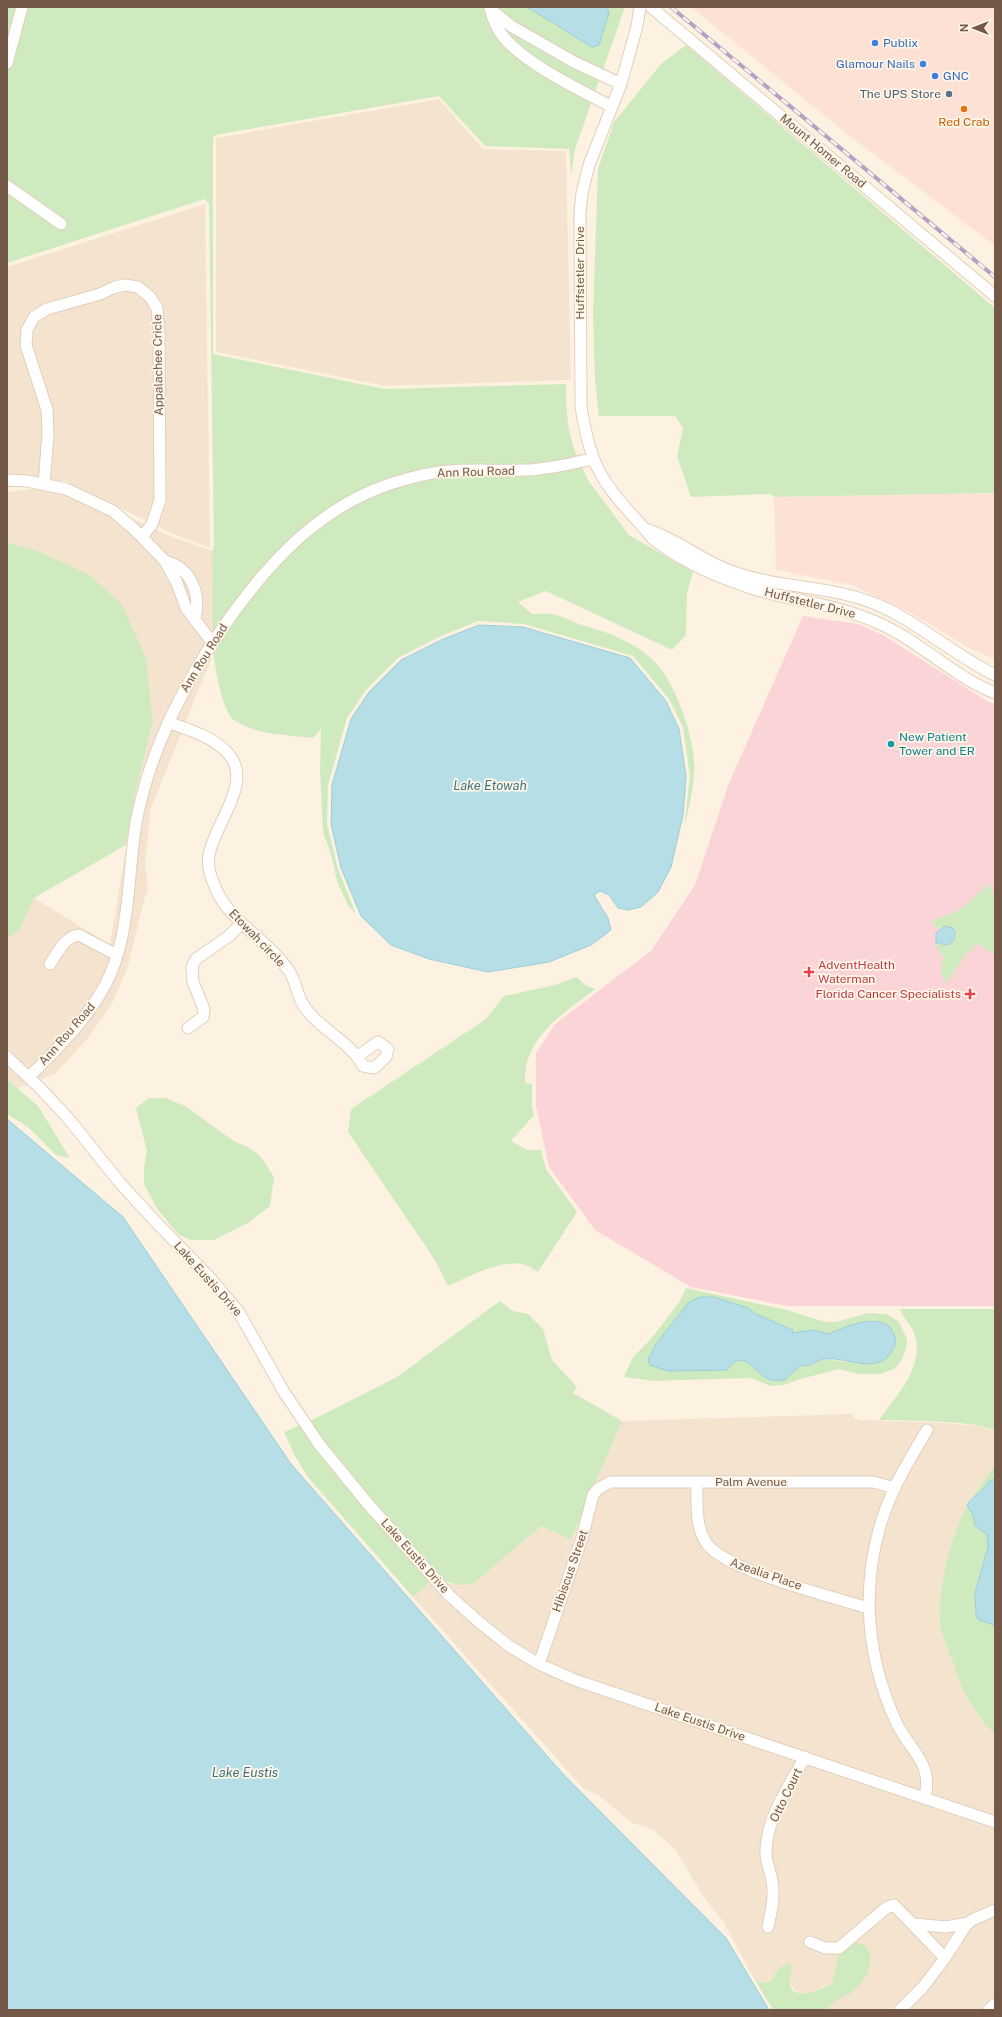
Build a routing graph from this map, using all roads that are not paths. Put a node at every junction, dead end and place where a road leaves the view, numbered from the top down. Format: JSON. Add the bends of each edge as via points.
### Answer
{"nodes":[{"id":1,"x":22,"y":7,"type":"edge"},
{"id":2,"x":640,"y":7,"type":"edge"},
{"id":3,"x":651,"y":7,"type":"edge"},
{"id":4,"x":490,"y":8,"type":"edge"},
{"id":5,"x":7,"y":63,"type":"edge"},
{"id":6,"x":621,"y":84,"type":"junction"},
{"id":7,"x":612,"y":107,"type":"junction"},
{"id":8,"x":7,"y":186,"type":"edge"},
{"id":9,"x":61,"y":224,"type":"dead end"},
{"id":10,"x":995,"y":296,"type":"edge"},
{"id":11,"x":593,"y":459,"type":"junction"},
{"id":12,"x":7,"y":480,"type":"edge"},
{"id":13,"x":44,"y":484,"type":"junction"},
{"id":14,"x":645,"y":529,"type":"junction"},
{"id":15,"x":142,"y":537,"type":"junction"},
{"id":16,"x":165,"y":561,"type":"junction"},
{"id":17,"x":186,"y":574,"type":"junction"},
{"id":18,"x":176,"y":582,"type":"junction"},
{"id":19,"x":195,"y":618,"type":"junction"},
{"id":20,"x":212,"y":642,"type":"junction"},
{"id":21,"x":995,"y":675,"type":"edge"},
{"id":22,"x":995,"y":693,"type":"edge"},
{"id":23,"x":168,"y":722,"type":"junction"},
{"id":24,"x":241,"y":924,"type":"junction"},
{"id":25,"x":117,"y":955,"type":"junction"},
{"id":26,"x":50,"y":964,"type":"dead end"},
{"id":27,"x":188,"y":1028,"type":"dead end"},
{"id":28,"x":358,"y":1056,"type":"dead end"},
{"id":29,"x":7,"y":1057,"type":"edge"},
{"id":30,"x":29,"y":1077,"type":"junction"},
{"id":31,"x":927,"y":1430,"type":"dead end"},
{"id":32,"x":697,"y":1482,"type":"junction"},
{"id":33,"x":607,"y":1484,"type":"joint"},
{"id":34,"x":895,"y":1488,"type":"junction"},
{"id":35,"x":868,"y":1608,"type":"junction"},
{"id":36,"x":539,"y":1664,"type":"junction"},
{"id":37,"x":805,"y":1757,"type":"junction"},
{"id":38,"x":925,"y":1798,"type":"junction"},
{"id":39,"x":995,"y":1822,"type":"edge"},
{"id":40,"x":995,"y":1910,"type":"edge"},
{"id":41,"x":968,"y":1922,"type":"junction"},
{"id":42,"x":914,"y":1924,"type":"junction"},
{"id":43,"x":768,"y":1927,"type":"dead end"},
{"id":44,"x":810,"y":1942,"type":"dead end"},
{"id":45,"x":945,"y":1958,"type":"junction"},
{"id":46,"x":995,"y":2004,"type":"edge"},
{"id":47,"x":900,"y":2010,"type":"edge"},
{"id":48,"x":989,"y":2010,"type":"edge"}],
"edges":[{"from":1,"to":5,"type":"street"},
{"from":2,"to":6,"type":"street","name":"Huffstetler Drive"},
{"from":3,"to":10,"type":"street","name":"Mount Homer Road"},
{"from":4,"to":6,"type":"street","via":[[511,26],[574,62]]},
{"from":4,"to":7,"type":"street","via":[[493,20],[504,39],[518,52]]},
{"from":6,"to":7,"type":"street","name":"Huffstetler Drive"},
{"from":7,"to":11,"type":"street","name":"Huffstetler Drive","via":[[589,165],[580,213],[581,407]]},
{"from":8,"to":9,"type":"street"},
{"from":11,"to":14,"type":"street","name":"Huffstetler Drive","via":[[624,508]]},
{"from":11,"to":20,"type":"street","name":"Ann Rou Road","via":[[544,469],[447,471],[420,475],[364,494],[314,524],[291,544],[245,597]]},
{"from":12,"to":13,"type":"street"},
{"from":13,"to":15,"type":"street","via":[[66,489],[113,511]]},
{"from":13,"to":15,"type":"street","name":"Appalachee Cricle","via":[[47,410],[26,346],[27,330],[34,318],[47,309],[100,294],[115,287],[138,287],[150,297],[157,308],[159,334],[160,500],[152,524]]},
{"from":14,"to":21,"type":"street","name":"Huffstetler Drive","via":[[656,532],[710,563],[733,572],[864,599],[918,627]]},
{"from":14,"to":22,"type":"street","name":"Huffstetler Drive","via":[[652,539],[679,556],[730,580],[759,590],[834,607],[877,622],[905,636],[960,674]]},
{"from":15,"to":16,"type":"street"},
{"from":16,"to":17,"type":"street","via":[[171,562]]},
{"from":16,"to":18,"type":"street"},
{"from":17,"to":18,"type":"street"},
{"from":17,"to":19,"type":"street","via":[[197,592]]},
{"from":18,"to":19,"type":"street","via":[[186,608]]},
{"from":19,"to":20,"type":"street"},
{"from":20,"to":23,"type":"street","name":"Ann Rou Road"},
{"from":23,"to":24,"type":"street","name":"Etowah circle","via":[[209,738],[227,751],[234,761],[238,775],[233,799],[215,838],[209,856],[209,867],[218,896]]},
{"from":23,"to":25,"type":"street","name":"Ann Rou Road","via":[[155,753],[136,824]]},
{"from":24,"to":27,"type":"street","via":[[229,936],[196,959],[192,967],[193,982],[204,1009],[203,1017]]},
{"from":24,"to":28,"type":"street","name":"Etowah circle","via":[[290,972],[299,1001],[311,1016]]},
{"from":25,"to":26,"type":"street","via":[[79,935],[73,935]]},
{"from":25,"to":30,"type":"street","name":"Ann Rou Road","via":[[111,973],[92,1007],[79,1025]]},
{"from":29,"to":30,"type":"street","name":"Lake Eustis Drive"},
{"from":30,"to":36,"type":"street","name":"Lake Eustis Drive","via":[[68,1118],[120,1183],[238,1311],[304,1423],[368,1504],[450,1596],[509,1646]]},
{"from":31,"to":34,"type":"street"},
{"from":32,"to":33,"type":"street","name":"Palm Avenue"},
{"from":32,"to":34,"type":"street","name":"Palm Avenue","via":[[873,1482]]},
{"from":32,"to":35,"type":"street","name":"Azealia Place","via":[[697,1509],[702,1535],[723,1558],[767,1576]]},
{"from":33,"to":36,"type":"street","name":"Hibiscus Street","via":[[598,1490],[590,1503],[582,1538]]},
{"from":34,"to":35,"type":"street","via":[[878,1536]]},
{"from":35,"to":38,"type":"street","via":[[870,1638],[880,1680],[898,1725],[924,1766],[928,1785]]},
{"from":36,"to":37,"type":"street","name":"Lake Eustis Drive","via":[[575,1680]]},
{"from":37,"to":38,"type":"street","name":"Lake Eustis Drive"},
{"from":37,"to":43,"type":"street","name":"Otto Court","via":[[776,1812],[767,1841],[767,1861],[773,1891]]},
{"from":38,"to":39,"type":"street","name":"Lake Eustis Drive"},
{"from":40,"to":41,"type":"street"},
{"from":41,"to":42,"type":"street","via":[[946,1927]]},
{"from":41,"to":45,"type":"street"},
{"from":42,"to":44,"type":"street","via":[[892,1905],[839,1948],[825,1948]]},
{"from":42,"to":45,"type":"street"},
{"from":45,"to":47,"type":"street","via":[[923,1987]]},
{"from":46,"to":48,"type":"street"}]}
